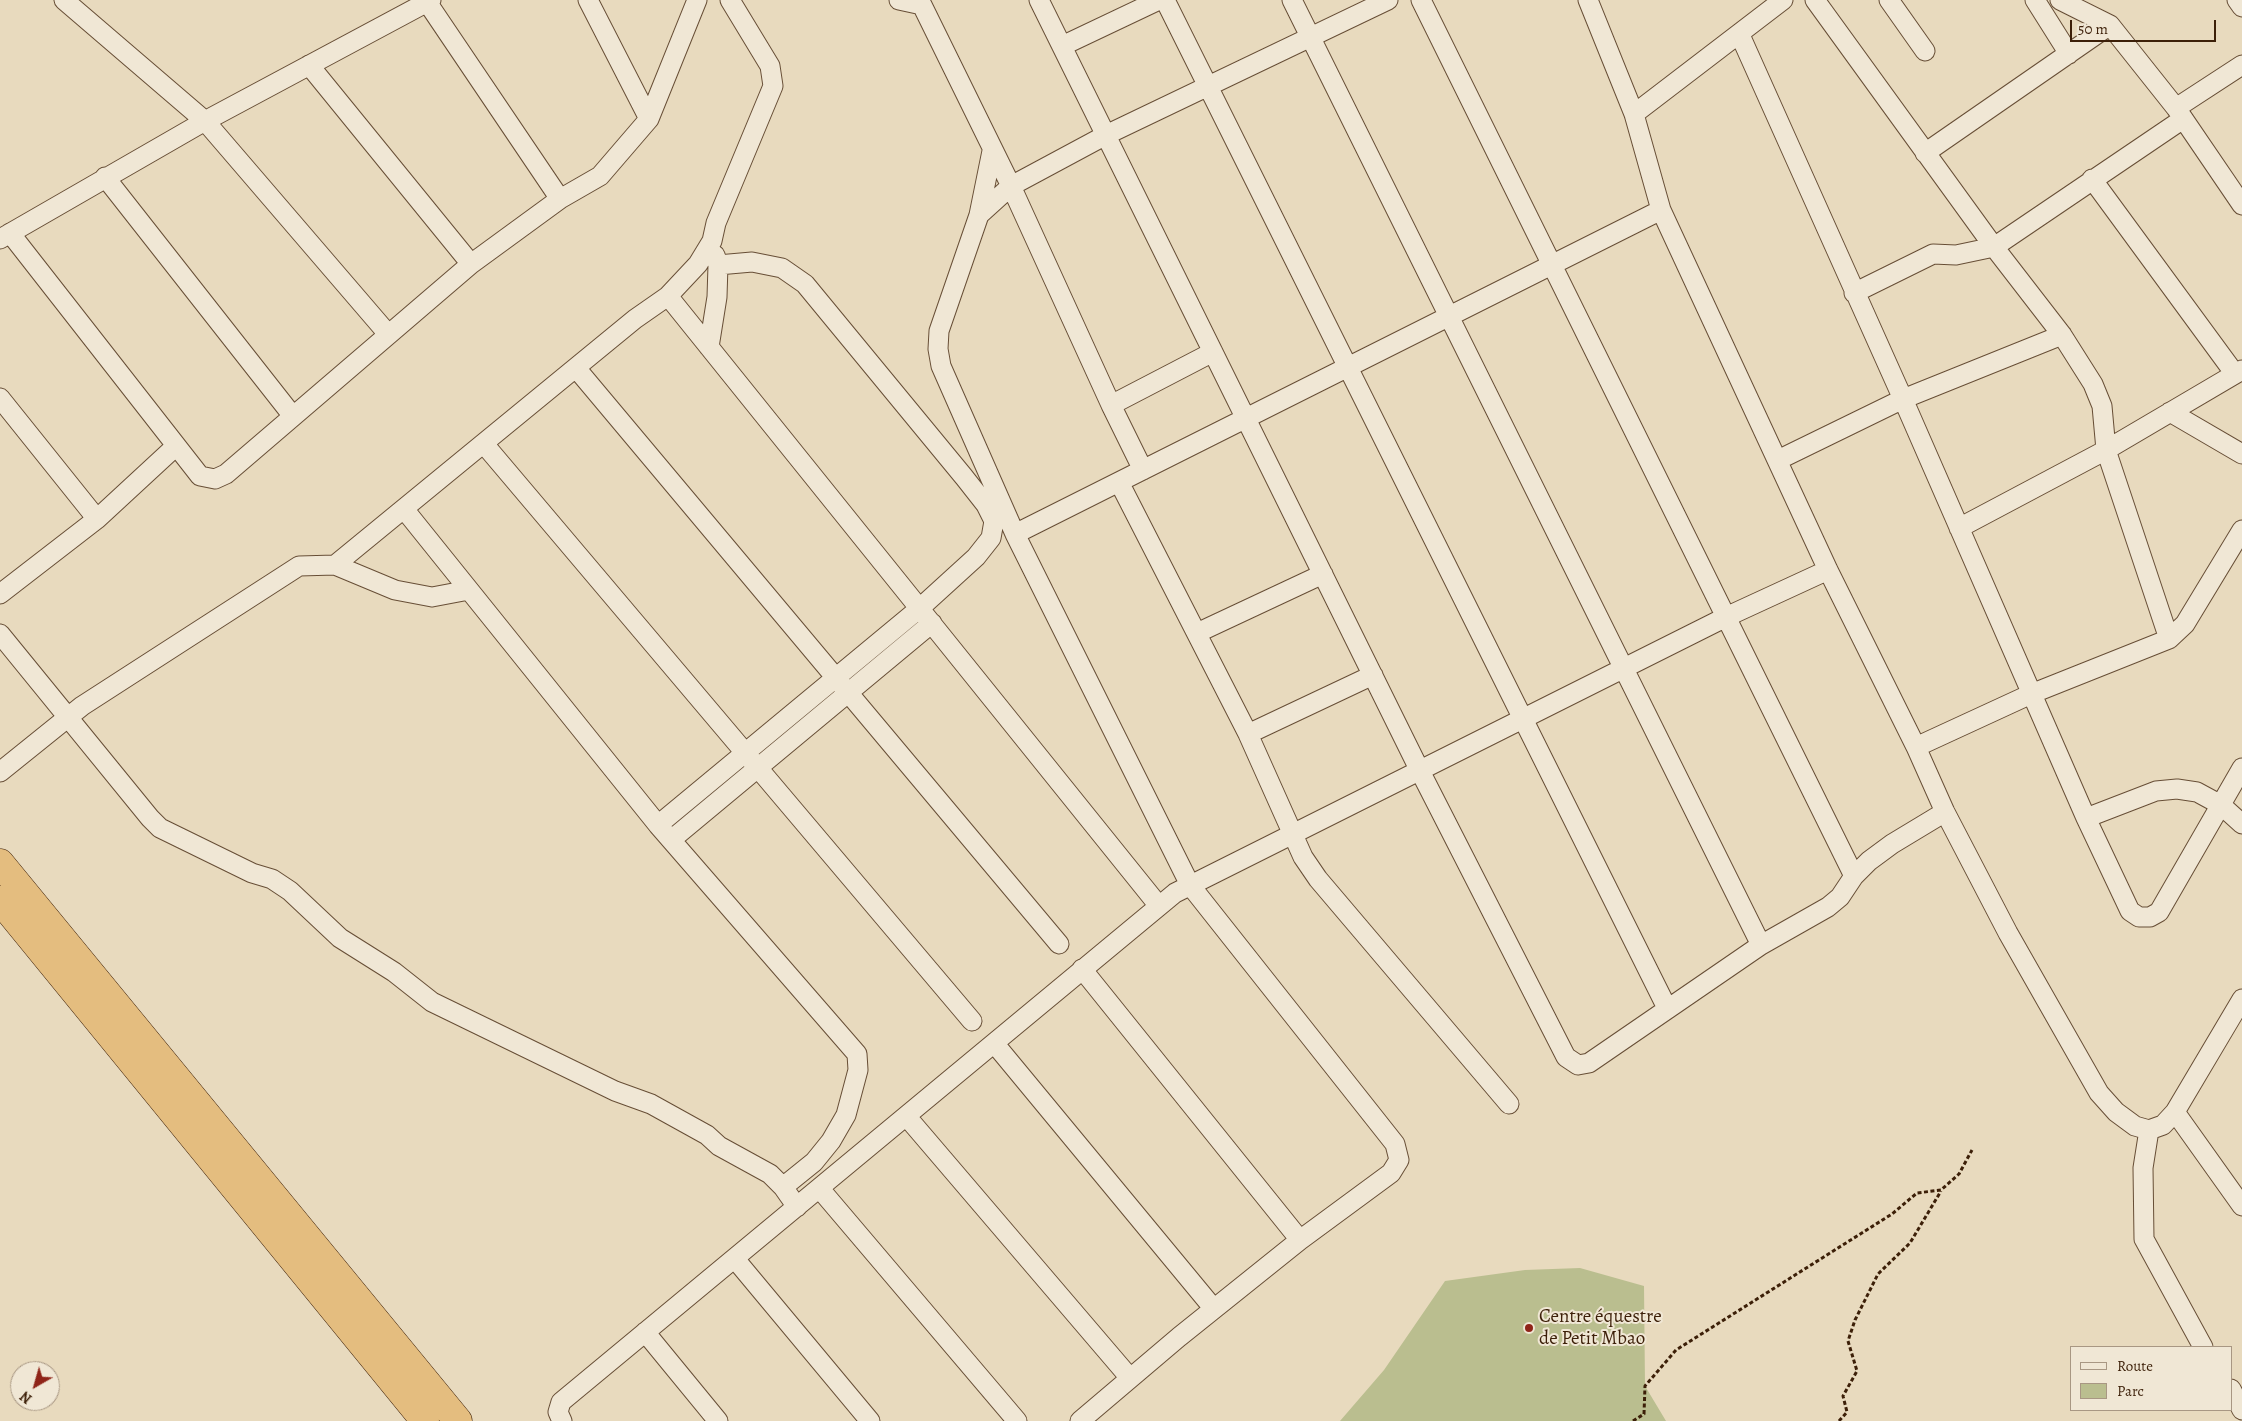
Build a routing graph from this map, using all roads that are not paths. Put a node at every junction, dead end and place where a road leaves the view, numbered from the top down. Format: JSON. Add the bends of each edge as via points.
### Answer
{"nodes":[{"id":1,"x":64,"y":0,"type":"edge"},
{"id":2,"x":588,"y":0,"type":"edge"},
{"id":3,"x":697,"y":0,"type":"edge"},
{"id":4,"x":730,"y":0,"type":"edge"},
{"id":5,"x":899,"y":0,"type":"edge"},
{"id":6,"x":1039,"y":0,"type":"edge"},
{"id":7,"x":1159,"y":0,"type":"edge"},
{"id":8,"x":1165,"y":0,"type":"edge"},
{"id":9,"x":1292,"y":0,"type":"edge"},
{"id":10,"x":1388,"y":0,"type":"edge"},
{"id":11,"x":1420,"y":0,"type":"edge"},
{"id":12,"x":1783,"y":0,"type":"edge"},
{"id":13,"x":1815,"y":0,"type":"edge"},
{"id":14,"x":2035,"y":0,"type":"edge"},
{"id":15,"x":2060,"y":0,"type":"edge"},
{"id":16,"x":2237,"y":0,"type":"edge"},
{"id":17,"x":429,"y":1,"type":"edge"},
{"id":18,"x":1891,"y":1,"type":"edge"},
{"id":19,"x":1592,"y":2,"type":"edge"},
{"id":20,"x":927,"y":3,"type":"edge"},
{"id":21,"x":2242,"y":7,"type":"edge"},
{"id":22,"x":2110,"y":25,"type":"junction"},
{"id":23,"x":1740,"y":35,"type":"junction"},
{"id":24,"x":1310,"y":37,"type":"junction"},
{"id":25,"x":1062,"y":46,"type":"junction"},
{"id":26,"x":1926,"y":52,"type":"dead end"},
{"id":27,"x":2069,"y":54,"type":"junction"},
{"id":28,"x":308,"y":65,"type":"junction"},
{"id":29,"x":2242,"y":65,"type":"edge"},
{"id":30,"x":1209,"y":87,"type":"junction"},
{"id":31,"x":2179,"y":113,"type":"junction"},
{"id":32,"x":1634,"y":114,"type":"junction"},
{"id":33,"x":649,"y":119,"type":"junction"},
{"id":34,"x":205,"y":120,"type":"junction"},
{"id":35,"x":1106,"y":135,"type":"junction"},
{"id":36,"x":992,"y":151,"type":"junction"},
{"id":37,"x":1925,"y":153,"type":"junction"},
{"id":38,"x":105,"y":177,"type":"junction"},
{"id":39,"x":2092,"y":179,"type":"junction"},
{"id":40,"x":1011,"y":186,"type":"junction"},
{"id":41,"x":560,"y":199,"type":"junction"},
{"id":42,"x":2242,"y":205,"type":"edge"},
{"id":43,"x":1661,"y":210,"type":"junction"},
{"id":44,"x":979,"y":216,"type":"junction"},
{"id":45,"x":5,"y":236,"type":"edge"},
{"id":46,"x":712,"y":241,"type":"junction"},
{"id":47,"x":1994,"y":248,"type":"junction"},
{"id":48,"x":472,"y":264,"type":"junction"},
{"id":49,"x":718,"y":265,"type":"junction"},
{"id":50,"x":1552,"y":265,"type":"junction"},
{"id":51,"x":1854,"y":293,"type":"junction"},
{"id":52,"x":668,"y":296,"type":"junction"},
{"id":53,"x":1449,"y":316,"type":"junction"},
{"id":54,"x":388,"y":334,"type":"junction"},
{"id":55,"x":2062,"y":335,"type":"junction"},
{"id":56,"x":709,"y":347,"type":"junction"},
{"id":57,"x":1213,"y":352,"type":"junction"},
{"id":58,"x":1348,"y":367,"type":"junction"},
{"id":59,"x":576,"y":368,"type":"junction"},
{"id":60,"x":2239,"y":372,"type":"edge"},
{"id":61,"x":0,"y":398,"type":"edge"},
{"id":62,"x":1903,"y":399,"type":"junction"},
{"id":63,"x":1111,"y":405,"type":"junction"},
{"id":64,"x":2170,"y":412,"type":"junction"},
{"id":65,"x":292,"y":415,"type":"junction"},
{"id":66,"x":1246,"y":418,"type":"junction"},
{"id":67,"x":484,"y":444,"type":"junction"},
{"id":68,"x":176,"y":446,"type":"junction"},
{"id":69,"x":2106,"y":450,"type":"junction"},
{"id":70,"x":2242,"y":454,"type":"edge"},
{"id":71,"x":1778,"y":460,"type":"junction"},
{"id":72,"x":1143,"y":470,"type":"junction"},
{"id":73,"x":1119,"y":482,"type":"junction"},
{"id":74,"x":404,"y":509,"type":"junction"},
{"id":75,"x":97,"y":519,"type":"junction"},
{"id":76,"x":1960,"y":528,"type":"junction"},
{"id":77,"x":2242,"y":530,"type":"edge"},
{"id":78,"x":1015,"y":534,"type":"junction"},
{"id":79,"x":335,"y":566,"type":"junction"},
{"id":80,"x":1828,"y":570,"type":"junction"},
{"id":81,"x":1323,"y":574,"type":"junction"},
{"id":82,"x":469,"y":590,"type":"junction"},
{"id":83,"x":1,"y":592,"type":"edge"},
{"id":84,"x":926,"y":615,"type":"junction"},
{"id":85,"x":1726,"y":617,"type":"junction"},
{"id":86,"x":1197,"y":633,"type":"junction"},
{"id":87,"x":0,"y":634,"type":"edge"},
{"id":88,"x":2169,"y":639,"type":"junction"},
{"id":89,"x":1623,"y":668,"type":"junction"},
{"id":90,"x":1373,"y":675,"type":"junction"},
{"id":91,"x":842,"y":685,"type":"junction"},
{"id":92,"x":2031,"y":694,"type":"junction"},
{"id":93,"x":68,"y":717,"type":"junction"},
{"id":94,"x":1523,"y":718,"type":"junction"},
{"id":95,"x":1248,"y":734,"type":"junction"},
{"id":96,"x":1916,"y":747,"type":"junction"},
{"id":97,"x":752,"y":760,"type":"junction"},
{"id":98,"x":2242,"y":768,"type":"edge"},
{"id":99,"x":1,"y":769,"type":"edge"},
{"id":100,"x":1420,"y":771,"type":"junction"},
{"id":101,"x":2221,"y":805,"type":"junction"},
{"id":102,"x":1945,"y":812,"type":"junction"},
{"id":103,"x":2086,"y":818,"type":"junction"},
{"id":104,"x":2242,"y":824,"type":"edge"},
{"id":105,"x":658,"y":825,"type":"junction"},
{"id":106,"x":1294,"y":835,"type":"junction"},
{"id":107,"x":671,"y":840,"type":"junction"},
{"id":108,"x":0,"y":863,"type":"edge"},
{"id":109,"x":1854,"y":876,"type":"junction"},
{"id":110,"x":1190,"y":885,"type":"junction"},
{"id":111,"x":0,"y":900,"type":"edge"},
{"id":112,"x":1159,"y":906,"type":"junction"},
{"id":113,"x":1059,"y":944,"type":"dead end"},
{"id":114,"x":1761,"y":945,"type":"junction"},
{"id":115,"x":1082,"y":969,"type":"junction"},
{"id":116,"x":2242,"y":999,"type":"edge"},
{"id":117,"x":1667,"y":1008,"type":"junction"},
{"id":118,"x":972,"y":1021,"type":"dead end"},
{"id":119,"x":994,"y":1043,"type":"junction"},
{"id":120,"x":1509,"y":1104,"type":"dead end"},
{"id":121,"x":2175,"y":1112,"type":"junction"},
{"id":122,"x":907,"y":1117,"type":"junction"},
{"id":123,"x":2149,"y":1130,"type":"junction"},
{"id":124,"x":784,"y":1187,"type":"junction"},
{"id":125,"x":820,"y":1189,"type":"junction"},
{"id":126,"x":2242,"y":1206,"type":"edge"},
{"id":127,"x":797,"y":1207,"type":"junction"},
{"id":128,"x":1300,"y":1240,"type":"junction"},
{"id":129,"x":735,"y":1259,"type":"junction"},
{"id":130,"x":1214,"y":1309,"type":"junction"},
{"id":131,"x":645,"y":1332,"type":"junction"},
{"id":132,"x":2202,"y":1346,"type":"edge"},
{"id":133,"x":1130,"y":1378,"type":"junction"},
{"id":134,"x":2232,"y":1391,"type":"edge"},
{"id":135,"x":2242,"y":1410,"type":"edge"},
{"id":136,"x":425,"y":1421,"type":"edge"},
{"id":137,"x":458,"y":1421,"type":"edge"},
{"id":138,"x":562,"y":1421,"type":"edge"},
{"id":139,"x":718,"y":1421,"type":"edge"},
{"id":140,"x":870,"y":1421,"type":"edge"},
{"id":141,"x":1017,"y":1421,"type":"edge"},
{"id":142,"x":1080,"y":1421,"type":"edge"}],
"edges":[{"from":1,"to":34,"type":"street"},
{"from":2,"to":33,"type":"street"},
{"from":3,"to":33,"type":"street"},
{"from":4,"to":46,"type":"street","via":[[770,66],[773,86],[716,223]]},
{"from":5,"to":20,"type":"street"},
{"from":6,"to":25,"type":"street"},
{"from":7,"to":25,"type":"street"},
{"from":8,"to":30,"type":"street"},
{"from":9,"to":24,"type":"street"},
{"from":10,"to":24,"type":"street"},
{"from":11,"to":50,"type":"street"},
{"from":12,"to":23,"type":"street"},
{"from":13,"to":37,"type":"street"},
{"from":14,"to":27,"type":"street"},
{"from":15,"to":22,"type":"street"},
{"from":16,"to":21,"type":"street"},
{"from":17,"to":28,"type":"street"},
{"from":17,"to":41,"type":"street"},
{"from":18,"to":26,"type":"street"},
{"from":19,"to":32,"type":"street"},
{"from":20,"to":36,"type":"street"},
{"from":22,"to":27,"type":"street"},
{"from":22,"to":31,"type":"street"},
{"from":23,"to":32,"type":"street"},
{"from":23,"to":51,"type":"street"},
{"from":24,"to":30,"type":"street"},
{"from":24,"to":53,"type":"street"},
{"from":25,"to":35,"type":"street"},
{"from":27,"to":37,"type":"street"},
{"from":28,"to":34,"type":"street"},
{"from":28,"to":48,"type":"street"},
{"from":29,"to":31,"type":"street"},
{"from":30,"to":35,"type":"street"},
{"from":30,"to":58,"type":"street"},
{"from":31,"to":39,"type":"street"},
{"from":31,"to":42,"type":"street"},
{"from":32,"to":43,"type":"street"},
{"from":33,"to":41,"type":"street","via":[[600,176]]},
{"from":34,"to":38,"type":"street"},
{"from":34,"to":54,"type":"street"},
{"from":35,"to":40,"type":"street"},
{"from":35,"to":57,"type":"street"},
{"from":36,"to":40,"type":"street"},
{"from":36,"to":44,"type":"street"},
{"from":37,"to":47,"type":"street"},
{"from":38,"to":45,"type":"street"},
{"from":38,"to":65,"type":"street"},
{"from":39,"to":47,"type":"street"},
{"from":39,"to":60,"type":"street"},
{"from":40,"to":44,"type":"street"},
{"from":40,"to":63,"type":"street"},
{"from":41,"to":48,"type":"street"},
{"from":43,"to":50,"type":"street"},
{"from":43,"to":71,"type":"street"},
{"from":44,"to":78,"type":"street","via":[[939,331],[938,349],[941,366]]},
{"from":45,"to":68,"type":"street"},
{"from":46,"to":49,"type":"street"},
{"from":46,"to":52,"type":"street","via":[[698,264]]},
{"from":47,"to":51,"type":"street","via":[[1956,255],[1933,254]]},
{"from":47,"to":55,"type":"street"},
{"from":48,"to":54,"type":"street"},
{"from":49,"to":56,"type":"street"},
{"from":49,"to":84,"type":"street","via":[[752,262],[782,268],[805,284],[986,505],[994,521],[991,538]]},
{"from":50,"to":53,"type":"street"},
{"from":50,"to":85,"type":"street"},
{"from":51,"to":62,"type":"street"},
{"from":52,"to":56,"type":"street"},
{"from":52,"to":59,"type":"street"},
{"from":53,"to":58,"type":"street"},
{"from":53,"to":89,"type":"street"},
{"from":54,"to":65,"type":"street"},
{"from":55,"to":62,"type":"street"},
{"from":55,"to":69,"type":"street","via":[[2093,384],[2102,406]]},
{"from":56,"to":84,"type":"street"},
{"from":57,"to":63,"type":"street"},
{"from":57,"to":66,"type":"street"},
{"from":58,"to":66,"type":"street"},
{"from":58,"to":94,"type":"street"},
{"from":59,"to":67,"type":"street"},
{"from":59,"to":91,"type":"street"},
{"from":60,"to":64,"type":"street"},
{"from":61,"to":75,"type":"street"},
{"from":62,"to":71,"type":"street"},
{"from":62,"to":76,"type":"street"},
{"from":63,"to":72,"type":"street"},
{"from":64,"to":69,"type":"street"},
{"from":64,"to":70,"type":"street"},
{"from":65,"to":68,"type":"street","via":[[226,474],[215,479],[200,476]]},
{"from":66,"to":72,"type":"street"},
{"from":66,"to":81,"type":"street"},
{"from":67,"to":74,"type":"street"},
{"from":67,"to":97,"type":"street"},
{"from":68,"to":75,"type":"street"},
{"from":69,"to":76,"type":"street"},
{"from":69,"to":88,"type":"street"},
{"from":71,"to":80,"type":"street"},
{"from":72,"to":73,"type":"street"},
{"from":73,"to":78,"type":"street"},
{"from":73,"to":86,"type":"street"},
{"from":74,"to":79,"type":"street"},
{"from":74,"to":82,"type":"street"},
{"from":75,"to":83,"type":"street"},
{"from":76,"to":92,"type":"street"},
{"from":77,"to":88,"type":"street","via":[[2185,624]]},
{"from":78,"to":110,"type":"street"},
{"from":79,"to":82,"type":"street","via":[[395,590],[432,596]]},
{"from":79,"to":93,"type":"street","via":[[299,566]]},
{"from":80,"to":85,"type":"street"},
{"from":80,"to":96,"type":"street"},
{"from":81,"to":86,"type":"street"},
{"from":81,"to":90,"type":"street"},
{"from":82,"to":105,"type":"street"},
{"from":84,"to":91,"type":"street"},
{"from":84,"to":112,"type":"street"},
{"from":85,"to":89,"type":"street"},
{"from":85,"to":109,"type":"street"},
{"from":86,"to":95,"type":"street"},
{"from":87,"to":93,"type":"street"},
{"from":88,"to":92,"type":"street"},
{"from":89,"to":94,"type":"street"},
{"from":89,"to":114,"type":"street"},
{"from":90,"to":95,"type":"street"},
{"from":90,"to":100,"type":"street"},
{"from":91,"to":97,"type":"street"},
{"from":91,"to":113,"type":"street"},
{"from":92,"to":96,"type":"street"},
{"from":92,"to":103,"type":"street"},
{"from":93,"to":99,"type":"street"},
{"from":93,"to":124,"type":"street","via":[[160,828],[290,891],[340,938],[394,972],[432,1002],[615,1091],[651,1104],[752,1163]]},
{"from":94,"to":100,"type":"street"},
{"from":94,"to":117,"type":"street"},
{"from":95,"to":106,"type":"street"},
{"from":96,"to":102,"type":"street"},
{"from":97,"to":105,"type":"street"},
{"from":97,"to":107,"type":"street"},
{"from":97,"to":118,"type":"street"},
{"from":98,"to":101,"type":"street"},
{"from":100,"to":106,"type":"street","via":[[1349,804]]},
{"from":100,"to":117,"type":"street","via":[[1566,1057],[1578,1064],[1589,1063]]},
{"from":101,"to":103,"type":"street","via":[[2197,792],[2177,789],[2156,791]]},
{"from":101,"to":103,"type":"street","via":[[2159,912],[2150,917],[2130,911]]},
{"from":101,"to":104,"type":"street"},
{"from":102,"to":109,"type":"street","via":[[1892,844]]},
{"from":102,"to":123,"type":"street","via":[[2008,933],[2099,1093],[2116,1112],[2135,1126]]},
{"from":105,"to":107,"type":"street"},
{"from":106,"to":110,"type":"street"},
{"from":106,"to":120,"type":"street","via":[[1303,857],[1318,878]]},
{"from":107,"to":124,"type":"street","via":[[857,1054],[858,1070],[846,1115],[814,1162]]},
{"from":108,"to":137,"type":"highway"},
{"from":109,"to":114,"type":"street","via":[[1840,897],[1828,907]]},
{"from":110,"to":112,"type":"street"},
{"from":110,"to":128,"type":"street","via":[[1395,1144],[1399,1160],[1390,1173]]},
{"from":111,"to":136,"type":"highway"},
{"from":112,"to":115,"type":"street"},
{"from":114,"to":117,"type":"street"},
{"from":115,"to":119,"type":"street"},
{"from":115,"to":128,"type":"street"},
{"from":116,"to":121,"type":"street"},
{"from":119,"to":122,"type":"street"},
{"from":119,"to":130,"type":"street"},
{"from":121,"to":123,"type":"street","via":[[2163,1125]]},
{"from":121,"to":126,"type":"street"},
{"from":122,"to":125,"type":"street"},
{"from":122,"to":133,"type":"street"},
{"from":123,"to":132,"type":"street","via":[[2143,1168],[2144,1239]]},
{"from":124,"to":127,"type":"street"},
{"from":125,"to":127,"type":"street"},
{"from":125,"to":141,"type":"street"},
{"from":127,"to":129,"type":"street"},
{"from":128,"to":130,"type":"street"},
{"from":129,"to":131,"type":"street"},
{"from":129,"to":140,"type":"street"},
{"from":130,"to":133,"type":"street"},
{"from":131,"to":138,"type":"street","via":[[561,1402],[558,1412]]},
{"from":131,"to":139,"type":"street"},
{"from":133,"to":142,"type":"street"},
{"from":134,"to":135,"type":"street"}]}
